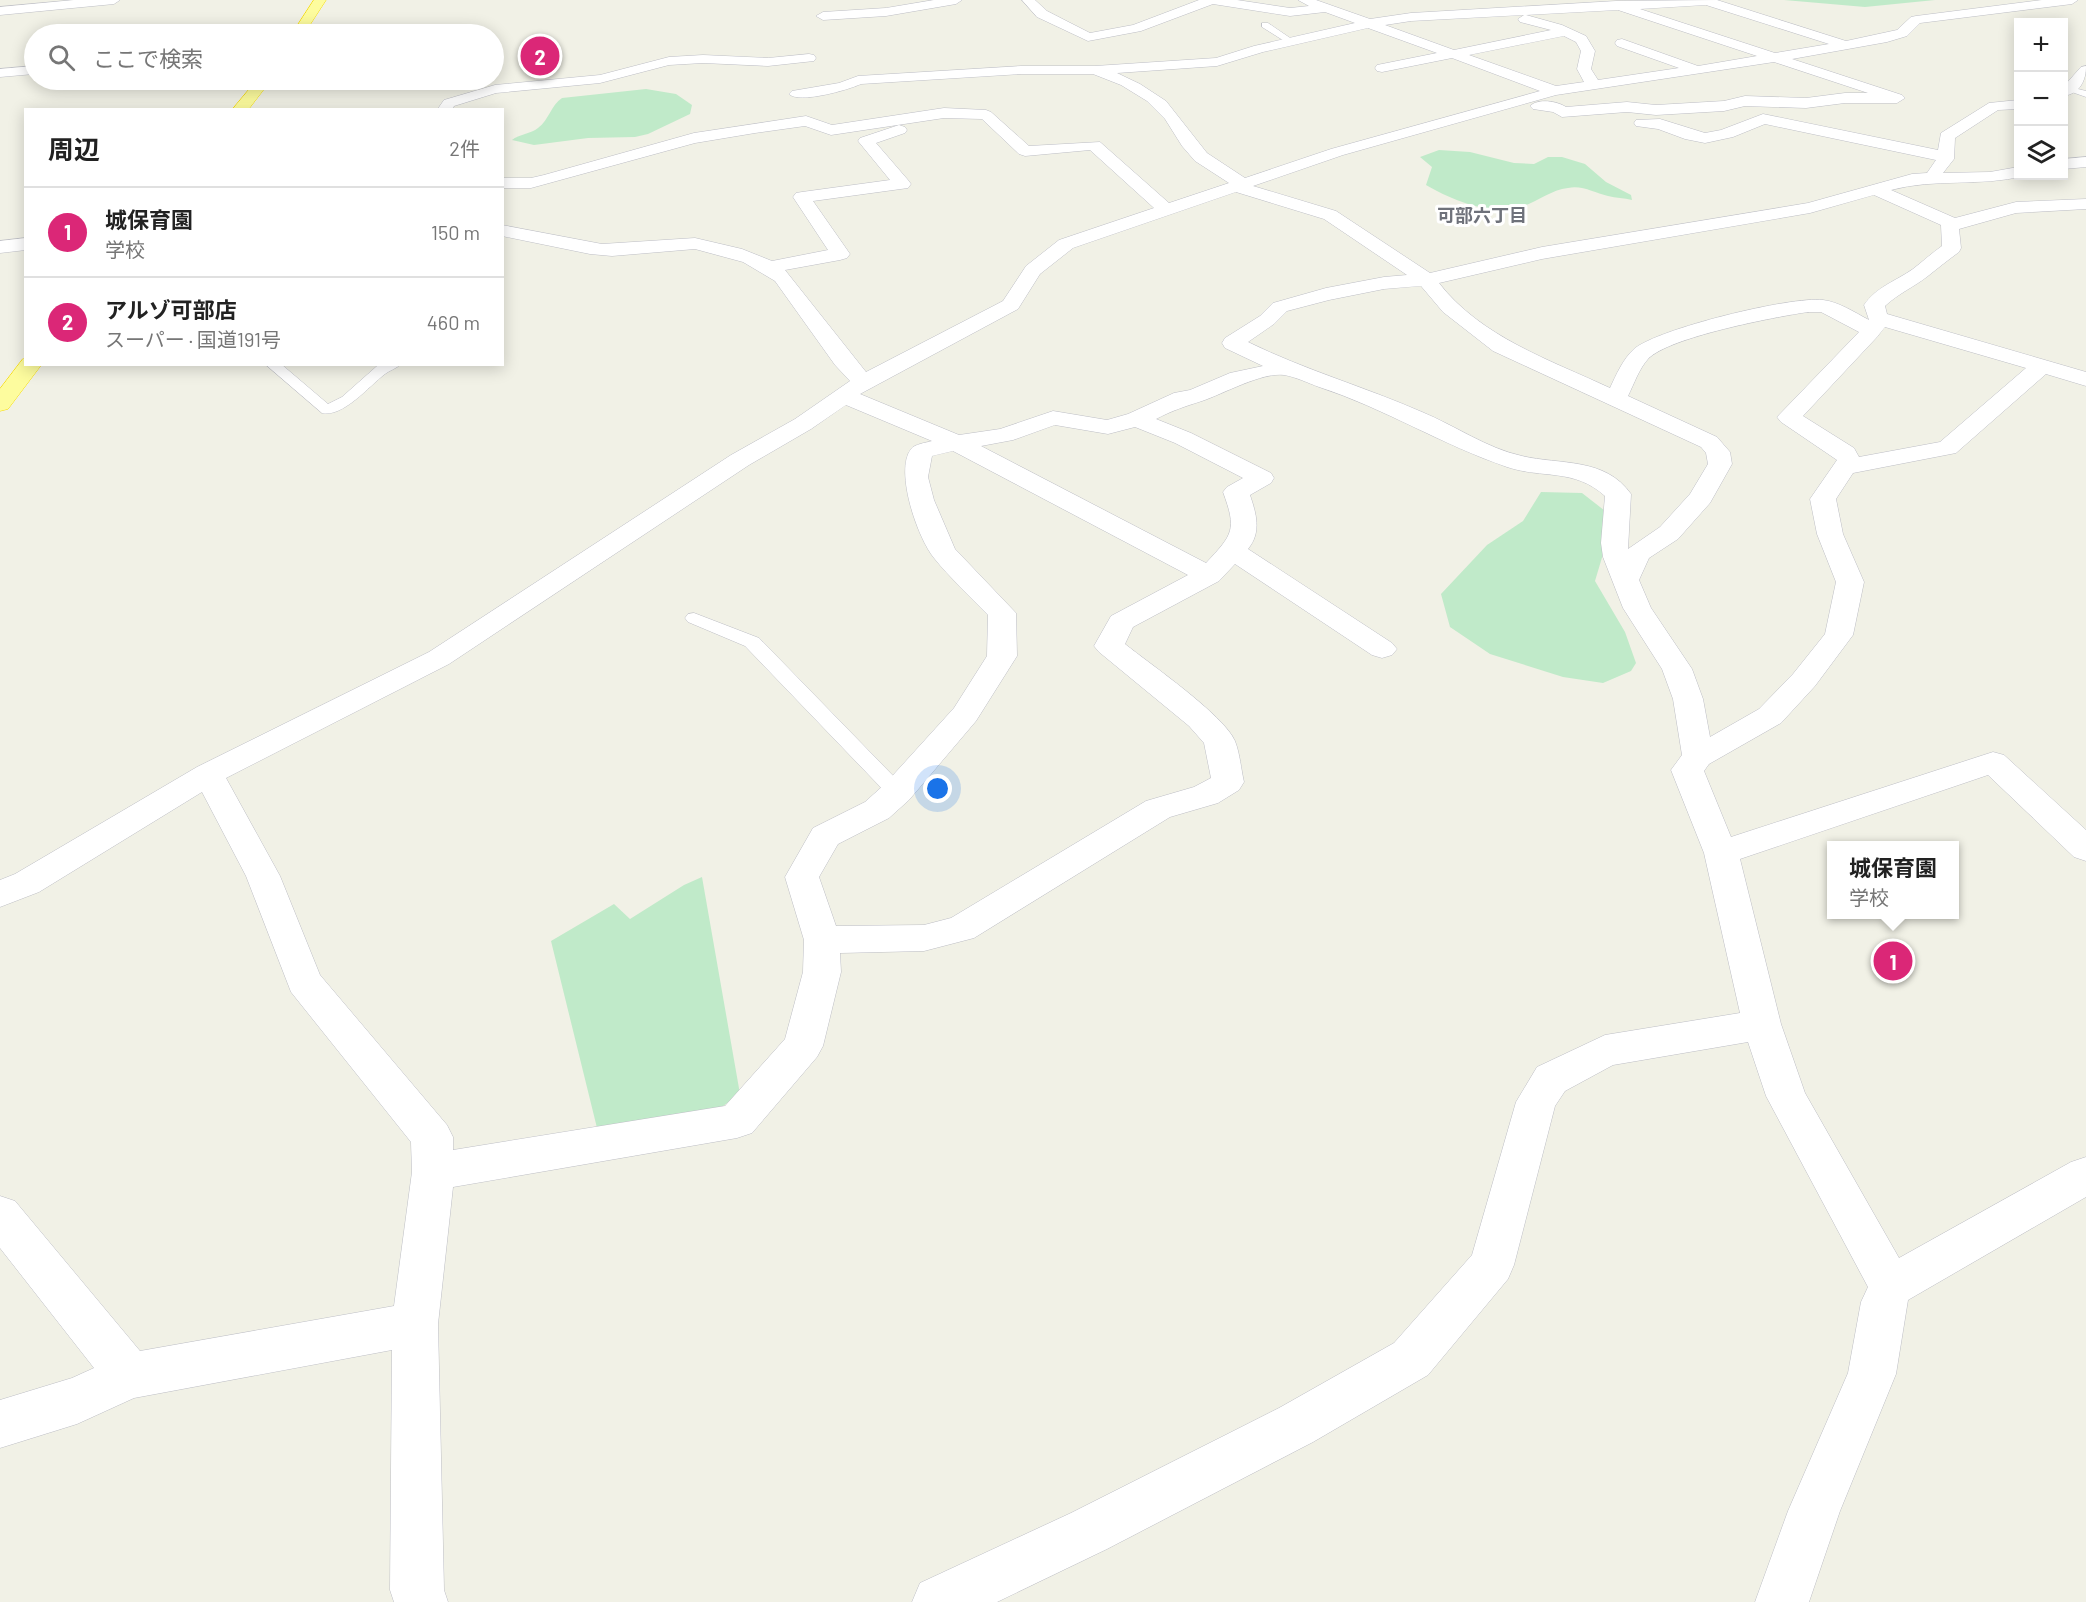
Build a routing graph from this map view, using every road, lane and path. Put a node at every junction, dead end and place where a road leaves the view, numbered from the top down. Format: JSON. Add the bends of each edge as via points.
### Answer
{"nodes":[{"id":1,"x":114,"y":0,"type":"edge"},
{"id":2,"x":320,"y":0,"type":"edge"},
{"id":3,"x":836,"y":0,"type":"edge"},
{"id":4,"x":956,"y":0,"type":"edge"},
{"id":5,"x":1028,"y":0,"type":"edge"},
{"id":6,"x":1212,"y":0,"type":"edge"},
{"id":7,"x":1304,"y":0,"type":"edge"},
{"id":8,"x":1447,"y":0,"type":"edge"},
{"id":9,"x":1567,"y":0,"type":"edge"},
{"id":10,"x":1707,"y":1,"type":"edge"},
{"id":11,"x":2066,"y":1,"type":"edge"},
{"id":12,"x":1358,"y":5,"type":"dead end"},
{"id":13,"x":1616,"y":6,"type":"junction"},
{"id":14,"x":1594,"y":7,"type":"junction"},
{"id":15,"x":2086,"y":7,"type":"edge"},
{"id":16,"x":1327,"y":8,"type":"junction"},
{"id":17,"x":0,"y":11,"type":"edge"},
{"id":18,"x":1496,"y":12,"type":"junction"},
{"id":19,"x":1446,"y":15,"type":"junction"},
{"id":20,"x":1371,"y":23,"type":"junction"},
{"id":21,"x":304,"y":24,"type":"edge"},
{"id":22,"x":1265,"y":25,"type":"dead end"},
{"id":23,"x":1566,"y":32,"type":"junction"},
{"id":24,"x":1088,"y":37,"type":"junction"},
{"id":25,"x":1526,"y":40,"type":"junction"},
{"id":26,"x":1292,"y":42,"type":"junction"},
{"id":27,"x":1622,"y":43,"type":"dead end"},
{"id":28,"x":1847,"y":45,"type":"junction"},
{"id":29,"x":1556,"y":50,"type":"dead end"},
{"id":30,"x":1456,"y":54,"type":"junction"},
{"id":31,"x":1777,"y":57,"type":"junction"},
{"id":32,"x":1382,"y":68,"type":"dead end"},
{"id":33,"x":1095,"y":70,"type":"junction"},
{"id":34,"x":1698,"y":70,"type":"junction"},
{"id":35,"x":24,"y":71,"type":"edge"},
{"id":36,"x":2086,"y":72,"type":"edge"},
{"id":37,"x":0,"y":73,"type":"edge"},
{"id":38,"x":923,"y":77,"type":"junction"},
{"id":39,"x":1593,"y":86,"type":"junction"},
{"id":40,"x":504,"y":88,"type":"edge"},
{"id":41,"x":2068,"y":88,"type":"edge"},
{"id":42,"x":256,"y":90,"type":"edge"},
{"id":43,"x":492,"y":90,"type":"edge"},
{"id":44,"x":2068,"y":90,"type":"edge"},
{"id":45,"x":1555,"y":91,"type":"junction"},
{"id":46,"x":797,"y":94,"type":"junction"},
{"id":47,"x":2086,"y":94,"type":"edge"},
{"id":48,"x":1516,"y":102,"type":"junction"},
{"id":49,"x":1790,"y":103,"type":"junction"},
{"id":50,"x":2014,"y":105,"type":"edge"},
{"id":51,"x":241,"y":108,"type":"edge"},
{"id":52,"x":445,"y":108,"type":"edge"},
{"id":53,"x":1562,"y":112,"type":"junction"},
{"id":54,"x":956,"y":114,"type":"junction"},
{"id":55,"x":806,"y":121,"type":"junction"},
{"id":56,"x":896,"y":122,"type":"junction"},
{"id":57,"x":1621,"y":126,"type":"dead end"},
{"id":58,"x":1574,"y":128,"type":"dead end"},
{"id":59,"x":1946,"y":157,"type":"junction"},
{"id":60,"x":2086,"y":162,"type":"edge"},
{"id":61,"x":2068,"y":164,"type":"edge"},
{"id":62,"x":2014,"y":173,"type":"edge"},
{"id":63,"x":1928,"y":177,"type":"junction"},
{"id":64,"x":504,"y":183,"type":"edge"},
{"id":65,"x":1239,"y":185,"type":"junction"},
{"id":66,"x":1876,"y":190,"type":"junction"},
{"id":67,"x":2086,"y":204,"type":"edge"},
{"id":68,"x":1167,"y":210,"type":"junction"},
{"id":69,"x":1954,"y":224,"type":"junction"},
{"id":70,"x":504,"y":230,"type":"edge"},
{"id":71,"x":24,"y":244,"type":"edge"},
{"id":72,"x":0,"y":247,"type":"edge"},
{"id":73,"x":773,"y":268,"type":"junction"},
{"id":74,"x":1427,"y":279,"type":"junction"},
{"id":75,"x":1875,"y":324,"type":"junction"},
{"id":76,"x":29,"y":366,"type":"edge"},
{"id":77,"x":274,"y":366,"type":"edge"},
{"id":78,"x":389,"y":366,"type":"edge"},
{"id":79,"x":2042,"y":366,"type":"junction"},
{"id":80,"x":1284,"y":368,"type":"junction"},
{"id":81,"x":2086,"y":379,"type":"edge"},
{"id":82,"x":852,"y":389,"type":"junction"},
{"id":83,"x":1615,"y":399,"type":"junction"},
{"id":84,"x":0,"y":404,"type":"edge"},
{"id":85,"x":1136,"y":419,"type":"junction"},
{"id":86,"x":959,"y":444,"type":"junction"},
{"id":87,"x":1845,"y":466,"type":"junction"},
{"id":88,"x":1232,"y":550,"type":"junction"},
{"id":89,"x":1209,"y":575,"type":"junction"},
{"id":90,"x":1625,"y":580,"type":"junction"},
{"id":91,"x":694,"y":618,"type":"dead end"},
{"id":92,"x":1382,"y":650,"type":"dead end"},
{"id":93,"x":1698,"y":757,"type":"junction"},
{"id":94,"x":208,"y":774,"type":"junction"},
{"id":95,"x":897,"y":792,"type":"junction"},
{"id":96,"x":2086,"y":849,"type":"edge"},
{"id":97,"x":1721,"y":853,"type":"junction"},
{"id":98,"x":0,"y":894,"type":"edge"},
{"id":99,"x":822,"y":940,"type":"junction"},
{"id":100,"x":1762,"y":1024,"type":"junction"},
{"id":101,"x":433,"y":1172,"type":"junction"},
{"id":102,"x":2086,"y":1175,"type":"edge"},
{"id":103,"x":0,"y":1215,"type":"edge"},
{"id":104,"x":1891,"y":1286,"type":"junction"},
{"id":105,"x":415,"y":1324,"type":"junction"},
{"id":106,"x":130,"y":1376,"type":"junction"},
{"id":107,"x":0,"y":1424,"type":"edge"},
{"id":108,"x":421,"y":1602,"type":"edge"},
{"id":109,"x":939,"y":1602,"type":"edge"},
{"id":110,"x":1782,"y":1602,"type":"edge"}],
"edges":[{"from":1,"to":17,"type":"street"},
{"from":2,"to":21,"type":"highway"},
{"from":3,"to":4,"type":"street","via":[[821,21]]},
{"from":5,"to":24,"type":"street","via":[[1042,14]]},
{"from":6,"to":16,"type":"street","via":[[1290,12]]},
{"from":6,"to":24,"type":"street","via":[[1136,28]]},
{"from":7,"to":16,"type":"street"},
{"from":8,"to":18,"type":"street"},
{"from":9,"to":14,"type":"street"},
{"from":10,"to":13,"type":"street"},
{"from":10,"to":28,"type":"street"},
{"from":11,"to":15,"type":"street"},
{"from":11,"to":28,"type":"street","via":[[1916,20],[1902,33]]},
{"from":12,"to":16,"type":"street"},
{"from":13,"to":14,"type":"street"},
{"from":13,"to":31,"type":"street"},
{"from":14,"to":18,"type":"street"},
{"from":16,"to":20,"type":"street"},
{"from":18,"to":19,"type":"street"},
{"from":18,"to":23,"type":"street"},
{"from":19,"to":20,"type":"street"},
{"from":19,"to":25,"type":"street"},
{"from":20,"to":26,"type":"street"},
{"from":20,"to":30,"type":"street"},
{"from":22,"to":26,"type":"lane"},
{"from":23,"to":25,"type":"street"},
{"from":23,"to":39,"type":"street","via":[[1581,39],[1588,51],[1581,57]]},
{"from":24,"to":33,"type":"street"},
{"from":25,"to":29,"type":"street"},
{"from":25,"to":30,"type":"street"},
{"from":26,"to":33,"type":"street","via":[[1217,62]]},
{"from":27,"to":34,"type":"street"},
{"from":28,"to":31,"type":"street"},
{"from":30,"to":32,"type":"street"},
{"from":30,"to":45,"type":"street"},
{"from":31,"to":34,"type":"street"},
{"from":31,"to":49,"type":"street","via":[[1897,98]]},
{"from":33,"to":38,"type":"street"},
{"from":33,"to":65,"type":"street","via":[[1123,79],[1167,111],[1196,153]]},
{"from":34,"to":39,"type":"street"},
{"from":34,"to":49,"type":"street"},
{"from":35,"to":37,"type":"street"},
{"from":36,"to":41,"type":"street"},
{"from":38,"to":46,"type":"street","via":[[858,80],[843,87]]},
{"from":38,"to":54,"type":"street","via":[[935,95]]},
{"from":39,"to":45,"type":"street"},
{"from":40,"to":46,"type":"street","via":[[607,77],[669,61],[768,62],[810,53]]},
{"from":42,"to":51,"type":"highway"},
{"from":43,"to":52,"type":"street","via":[[449,103]]},
{"from":44,"to":47,"type":"lane"},
{"from":45,"to":48,"type":"street"},
{"from":46,"to":55,"type":"street"},
{"from":48,"to":53,"type":"street","via":[[1558,108]]},
{"from":48,"to":65,"type":"street","via":[[1337,152]]},
{"from":49,"to":53,"type":"street","via":[[1745,101],[1724,106]]},
{"from":50,"to":59,"type":"street","via":[[1994,106],[1947,136]]},
{"from":53,"to":58,"type":"street"},
{"from":54,"to":56,"type":"street"},
{"from":54,"to":68,"type":"street","via":[[986,115],[1025,150],[1094,145]]},
{"from":55,"to":56,"type":"street","via":[[831,130]]},
{"from":55,"to":64,"type":"street","via":[[694,138],[549,179]]},
{"from":56,"to":73,"type":"street","via":[[905,128],[866,141],[902,184],[802,196],[840,254]]},
{"from":57,"to":59,"type":"street","via":[[1654,122],[1704,138],[1763,119]]},
{"from":59,"to":63,"type":"street","via":[[1941,168]]},
{"from":60,"to":61,"type":"street"},
{"from":62,"to":63,"type":"street"},
{"from":63,"to":66,"type":"street"},
{"from":65,"to":68,"type":"street"},
{"from":65,"to":74,"type":"street","via":[[1329,215]]},
{"from":66,"to":69,"type":"street"},
{"from":66,"to":74,"type":"street","via":[[1810,208],[1542,253]]},
{"from":67,"to":69,"type":"street","via":[[1999,209]]},
{"from":68,"to":82,"type":"street","via":[[1066,244],[1033,270],[1011,305]]},
{"from":69,"to":75,"type":"street","via":[[1950,226],[1952,248],[1874,305]]},
{"from":70,"to":73,"type":"street","via":[[601,250],[685,242],[727,250]]},
{"from":71,"to":72,"type":"street"},
{"from":73,"to":82,"type":"street","via":[[843,360]]},
{"from":74,"to":80,"type":"street","via":[[1326,294],[1280,307],[1233,343]]},
{"from":74,"to":83,"type":"street","via":[[1450,308],[1501,346]]},
{"from":75,"to":79,"type":"street"},
{"from":75,"to":83,"type":"street","via":[[1821,306],[1770,312],[1722,324],[1641,352]]},
{"from":75,"to":87,"type":"street","via":[[1839,368],[1789,417],[1845,453],[1849,460]]},
{"from":76,"to":84,"type":"highway"},
{"from":77,"to":78,"type":"lane","via":[[327,410]]},
{"from":79,"to":81,"type":"street"},
{"from":79,"to":87,"type":"street","via":[[1948,448]]},
{"from":80,"to":85,"type":"street","via":[[1238,378]]},
{"from":80,"to":90,"type":"street","via":[[1346,388],[1471,446],[1519,463],[1568,468],[1602,480],[1618,494],[1615,544]]},
{"from":82,"to":86,"type":"street"},
{"from":82,"to":94,"type":"street","via":[[804,424],[740,460],[439,658]]},
{"from":83,"to":90,"type":"street","via":[[1709,442],[1718,452],[1720,464],[1701,498],[1669,533],[1638,554]]},
{"from":85,"to":86,"type":"street","via":[[1108,427],[1053,418],[1005,435]]},
{"from":85,"to":88,"type":"street","via":[[1262,478],[1236,492],[1245,517],[1241,541]]},
{"from":86,"to":89,"type":"street"},
{"from":86,"to":95,"type":"street","via":[[921,452],[916,477],[921,500],[943,552],[1002,614],[1002,656],[965,714]]},
{"from":87,"to":93,"type":"street","via":[[1823,499],[1830,534],[1850,582],[1839,635],[1770,716]]},
{"from":88,"to":89,"type":"street"},
{"from":88,"to":92,"type":"street"},
{"from":89,"to":99,"type":"street","via":[[1121,622],[1109,646],[1200,719],[1220,741],[1228,782],[1206,795],[1158,809],[961,929],[924,938]]},
{"from":90,"to":93,"type":"street","via":[[1637,608],[1677,669],[1688,699]]},
{"from":91,"to":95,"type":"lane","via":[[752,642]]},
{"from":93,"to":97,"type":"street","via":[[1687,770]]},
{"from":94,"to":98,"type":"street","via":[[27,883]]},
{"from":94,"to":101,"type":"street","via":[[262,876],[304,982],[432,1137]]},
{"from":95,"to":99,"type":"street","via":[[877,810],[825,836],[802,877]]},
{"from":96,"to":97,"type":"street","via":[[1993,762]]},
{"from":97,"to":100,"type":"street"},
{"from":99,"to":101,"type":"street","via":[[822,972],[803,1046],[737,1121]]},
{"from":100,"to":104,"type":"street","via":[[1786,1096]]},
{"from":100,"to":109,"type":"street","via":[[1605,1051],[1551,1079],[1536,1102],[1492,1265],[1411,1359],[1296,1425],[1089,1531]]},
{"from":101,"to":105,"type":"street"},
{"from":102,"to":104,"type":"street"},
{"from":103,"to":106,"type":"street"},
{"from":104,"to":110,"type":"street","via":[[1884,1302],[1872,1374],[1814,1511]]},
{"from":105,"to":106,"type":"street"},
{"from":105,"to":108,"type":"street","via":[[417,1590]]},
{"from":106,"to":107,"type":"street","via":[[77,1400]]}]}
